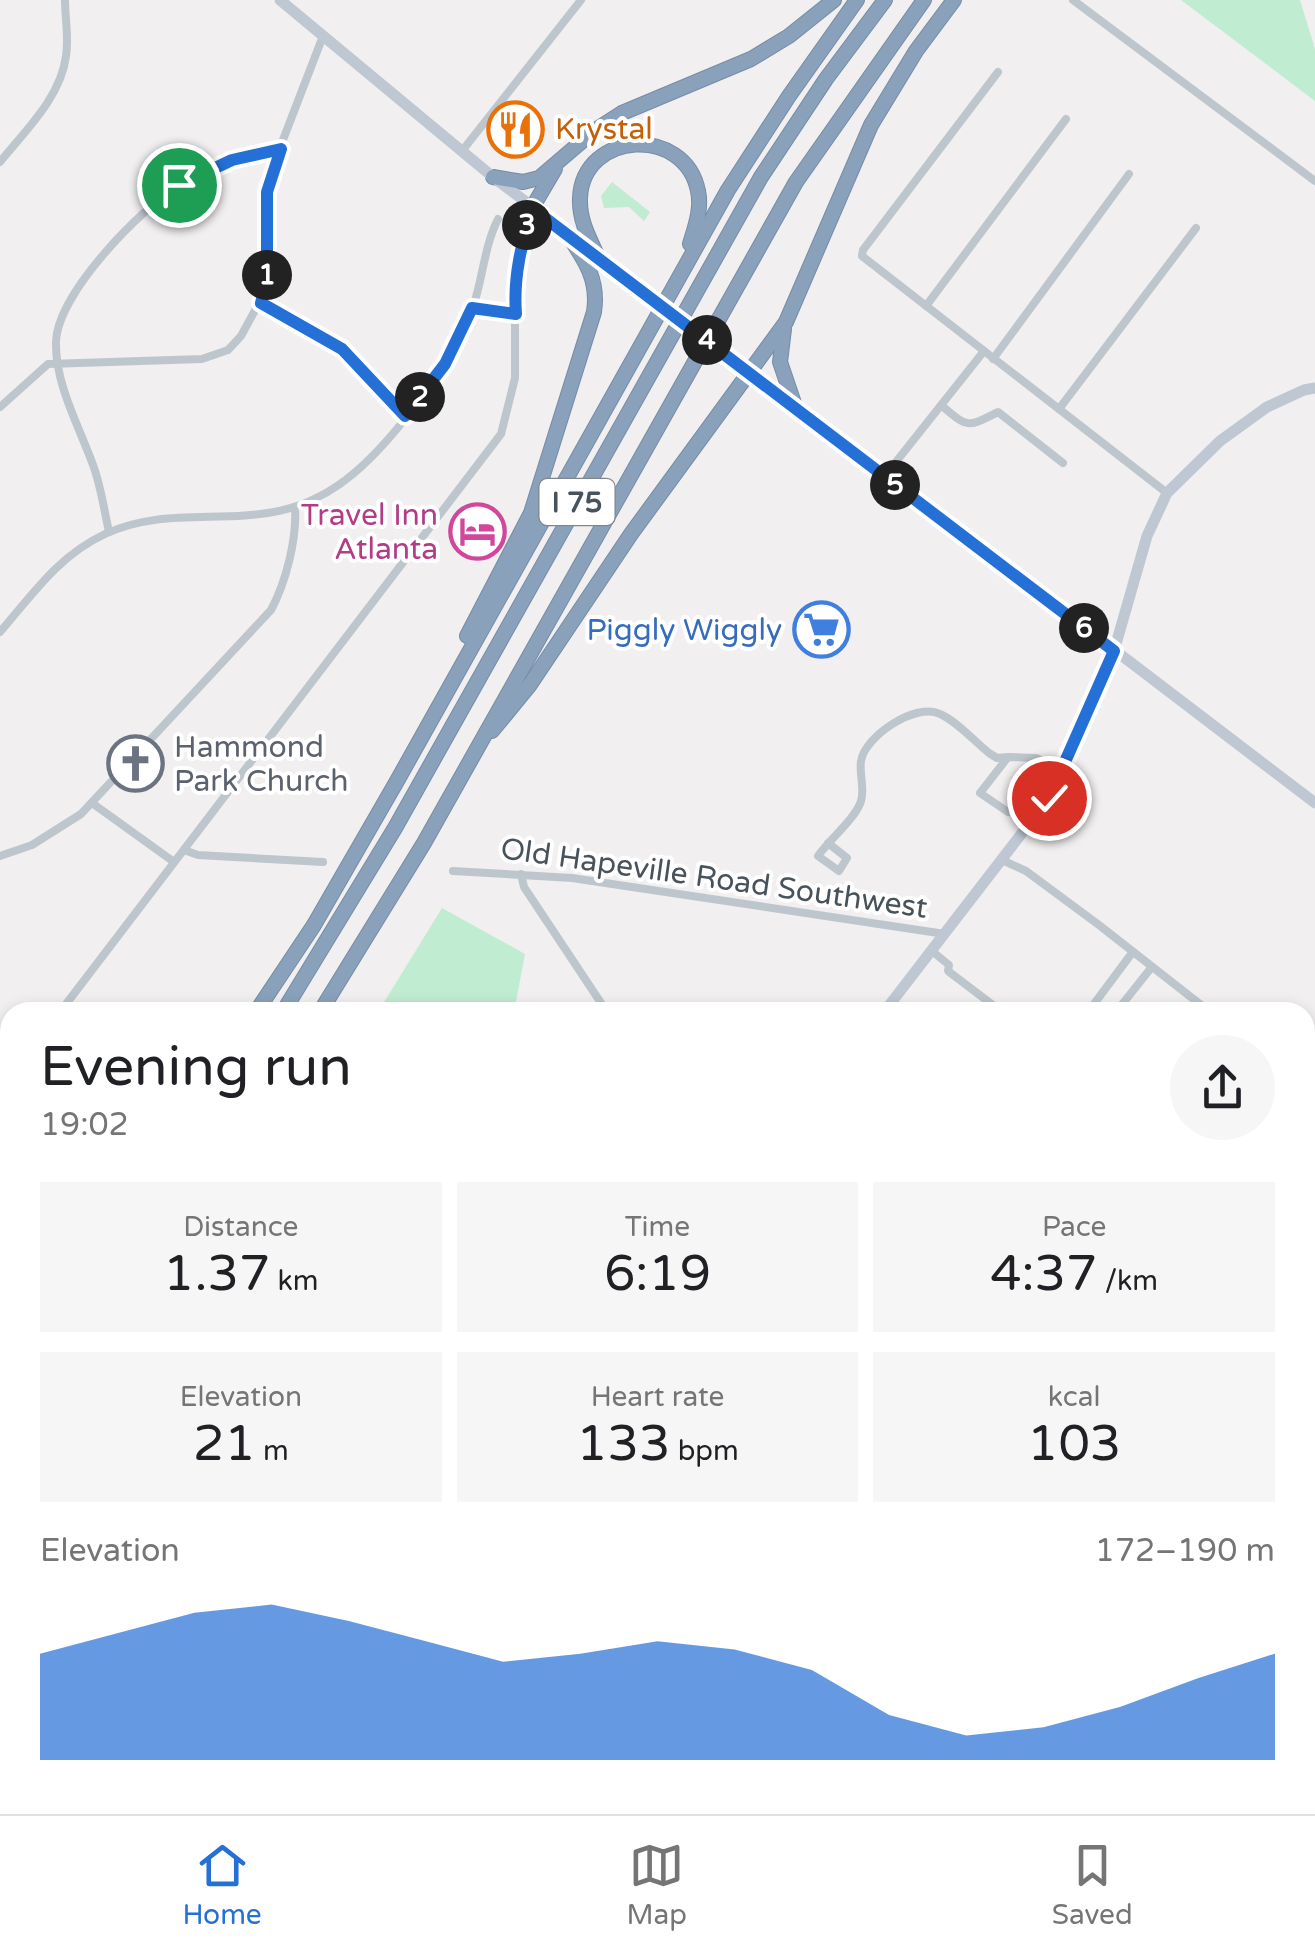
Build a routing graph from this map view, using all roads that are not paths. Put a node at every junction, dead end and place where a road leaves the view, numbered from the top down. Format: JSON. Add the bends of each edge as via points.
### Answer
{"nodes":[{"id":1,"x":65,"y":0,"type":"edge"},
{"id":2,"x":280,"y":0,"type":"edge"},
{"id":3,"x":581,"y":0,"type":"edge"},
{"id":4,"x":834,"y":0,"type":"edge"},
{"id":5,"x":858,"y":0,"type":"edge"},
{"id":6,"x":885,"y":0,"type":"edge"},
{"id":7,"x":924,"y":0,"type":"edge"},
{"id":8,"x":954,"y":0,"type":"edge"},
{"id":9,"x":1073,"y":0,"type":"edge"},
{"id":10,"x":323,"y":36,"type":"junction"},
{"id":11,"x":998,"y":72,"type":"dead end"},
{"id":12,"x":1066,"y":119,"type":"dead end"},
{"id":13,"x":281,"y":149,"type":"junction"},
{"id":14,"x":462,"y":151,"type":"junction"},
{"id":15,"x":562,"y":160,"type":"junction"},
{"id":16,"x":0,"y":162,"type":"edge"},
{"id":17,"x":1129,"y":174,"type":"dead end"},
{"id":18,"x":493,"y":177,"type":"junction"},
{"id":19,"x":1315,"y":181,"type":"edge"},
{"id":20,"x":532,"y":208,"type":"junction"},
{"id":21,"x":498,"y":220,"type":"dead end"},
{"id":22,"x":1196,"y":228,"type":"dead end"},
{"id":23,"x":568,"y":234,"type":"junction"},
{"id":24,"x":598,"y":257,"type":"junction"},
{"id":25,"x":682,"y":270,"type":"junction"},
{"id":26,"x":261,"y":303,"type":"junction"},
{"id":27,"x":926,"y":306,"type":"junction"},
{"id":28,"x":472,"y":308,"type":"junction"},
{"id":29,"x":516,"y":314,"type":"junction"},
{"id":30,"x":786,"y":322,"type":"junction"},
{"id":31,"x":984,"y":351,"type":"junction"},
{"id":32,"x":994,"y":358,"type":"junction"},
{"id":33,"x":58,"y":362,"type":"junction"},
{"id":34,"x":745,"y":369,"type":"junction"},
{"id":35,"x":1315,"y":388,"type":"edge"},
{"id":36,"x":941,"y":405,"type":"junction"},
{"id":37,"x":796,"y":406,"type":"junction"},
{"id":38,"x":0,"y":407,"type":"edge"},
{"id":39,"x":1059,"y":410,"type":"junction"},
{"id":40,"x":405,"y":416,"type":"junction"},
{"id":41,"x":1063,"y":463,"type":"dead end"},
{"id":42,"x":884,"y":477,"type":"junction"},
{"id":43,"x":1167,"y":493,"type":"junction"},
{"id":44,"x":295,"y":507,"type":"junction"},
{"id":45,"x":109,"y":532,"type":"junction"},
{"id":46,"x":0,"y":632,"type":"edge"},
{"id":47,"x":1114,"y":651,"type":"junction"},
{"id":48,"x":480,"y":744,"type":"junction"},
{"id":49,"x":1008,"y":757,"type":"junction"},
{"id":50,"x":1062,"y":769,"type":"junction"},
{"id":51,"x":396,"y":781,"type":"junction"},
{"id":52,"x":92,"y":803,"type":"junction"},
{"id":53,"x":1315,"y":804,"type":"edge"},
{"id":54,"x":1008,"y":812,"type":"dead end"},
{"id":55,"x":828,"y":843,"type":"dead end"},
{"id":56,"x":184,"y":850,"type":"junction"},
{"id":57,"x":0,"y":856,"type":"edge"},
{"id":58,"x":174,"y":862,"type":"junction"},
{"id":59,"x":323,"y":862,"type":"dead end"},
{"id":60,"x":1006,"y":863,"type":"junction"},
{"id":61,"x":452,"y":872,"type":"dead end"},
{"id":62,"x":521,"y":874,"type":"junction"},
{"id":63,"x":945,"y":934,"type":"junction"},
{"id":64,"x":932,"y":951,"type":"junction"},
{"id":65,"x":1132,"y":954,"type":"junction"},
{"id":66,"x":1150,"y":968,"type":"junction"},
{"id":67,"x":68,"y":1002,"type":"edge"},
{"id":68,"x":263,"y":1002,"type":"edge"},
{"id":69,"x":289,"y":1002,"type":"edge"},
{"id":70,"x":327,"y":1002,"type":"edge"},
{"id":71,"x":600,"y":1002,"type":"edge"},
{"id":72,"x":892,"y":1002,"type":"edge"},
{"id":73,"x":989,"y":1002,"type":"edge"},
{"id":74,"x":1096,"y":1002,"type":"edge"},
{"id":75,"x":1124,"y":1002,"type":"edge"},
{"id":76,"x":1196,"y":1002,"type":"edge"}],
"edges":[{"from":1,"to":16,"type":"street","via":[[68,40],[61,78]]},
{"from":2,"to":10,"type":"main road"},
{"from":3,"to":14,"type":"street"},
{"from":4,"to":15,"type":"highway","via":[[751,58],[622,113]]},
{"from":5,"to":25,"type":"highway","via":[[758,142]]},
{"from":6,"to":69,"type":"highway","number":"I 75","via":[[761,177],[386,844]]},
{"from":7,"to":48,"type":"highway","number":"I 75","via":[[796,182]]},
{"from":8,"to":30,"type":"highway","via":[[866,136]]},
{"from":9,"to":19,"type":"street"},
{"from":10,"to":13,"type":"street"},
{"from":10,"to":14,"type":"main road"},
{"from":11,"to":27,"type":"street","via":[[863,250],[862,256]]},
{"from":12,"to":27,"type":"street"},
{"from":13,"to":26,"type":"street","via":[[267,192]]},
{"from":13,"to":33,"type":"street","via":[[219,165],[145,211],[81,282],[58,325]]},
{"from":14,"to":18,"type":"main road"},
{"from":15,"to":18,"type":"highway","via":[[532,181]]},
{"from":15,"to":20,"type":"highway"},
{"from":17,"to":32,"type":"street"},
{"from":18,"to":20,"type":"main road"},
{"from":20,"to":23,"type":"main road"},
{"from":20,"to":29,"type":"street","via":[[515,279]]},
{"from":21,"to":28,"type":"street"},
{"from":22,"to":39,"type":"street"},
{"from":23,"to":24,"type":"main road"},
{"from":23,"to":51,"type":"highway","via":[[589,267],[596,298],[551,458],[531,513]]},
{"from":24,"to":25,"type":"highway","via":[[582,220],[586,174],[610,150],[646,143],[677,156],[698,192]]},
{"from":24,"to":34,"type":"main road","bridge":true},
{"from":25,"to":51,"type":"highway"},
{"from":26,"to":33,"type":"street","via":[[241,336],[213,358]]},
{"from":26,"to":40,"type":"street","via":[[342,349]]},
{"from":27,"to":31,"type":"street"},
{"from":28,"to":29,"type":"street"},
{"from":28,"to":40,"type":"street","via":[[445,364]]},
{"from":29,"to":56,"type":"street","via":[[516,378],[502,434]]},
{"from":30,"to":34,"type":"highway"},
{"from":30,"to":37,"type":"highway","via":[[780,362]]},
{"from":31,"to":32,"type":"street"},
{"from":31,"to":36,"type":"street"},
{"from":32,"to":39,"type":"street"},
{"from":33,"to":38,"type":"street","via":[[40,369]]},
{"from":33,"to":45,"type":"street"},
{"from":34,"to":37,"type":"main road"},
{"from":34,"to":48,"type":"highway","via":[[529,686]]},
{"from":35,"to":43,"type":"main road","name":"Old Hapeville Road Southwest","via":[[1267,407]]},
{"from":36,"to":41,"type":"street","via":[[968,426],[998,412]]},
{"from":36,"to":42,"type":"street"},
{"from":37,"to":42,"type":"main road"},
{"from":39,"to":43,"type":"street"},
{"from":40,"to":44,"type":"street","via":[[352,475]]},
{"from":42,"to":47,"type":"main road"},
{"from":43,"to":47,"type":"main road","name":"Old Hapeville Road Southwest","via":[[1147,536]]},
{"from":44,"to":45,"type":"street"},
{"from":44,"to":52,"type":"street","via":[[282,586],[271,610]]},
{"from":45,"to":46,"type":"street","via":[[54,567]]},
{"from":47,"to":50,"type":"main road","name":"Old Hapeville Road Southwest"},
{"from":47,"to":53,"type":"main road"},
{"from":48,"to":70,"type":"highway","number":"I 75"},
{"from":49,"to":50,"type":"street","via":[[1036,758]]},
{"from":49,"to":54,"type":"street","via":[[980,793]]},
{"from":49,"to":55,"type":"street","via":[[989,753],[937,712],[888,726],[861,758],[860,803]]},
{"from":50,"to":60,"type":"main road","name":"Old Hapeville Road Southwest"},
{"from":51,"to":68,"type":"highway"},
{"from":52,"to":57,"type":"street","via":[[32,846]]},
{"from":52,"to":58,"type":"street"},
{"from":56,"to":58,"type":"street"},
{"from":56,"to":59,"type":"street"},
{"from":58,"to":67,"type":"street"},
{"from":60,"to":63,"type":"main road","name":"Old Hapeville Road Southwest"},
{"from":60,"to":65,"type":"street","via":[[1026,871]]},
{"from":61,"to":62,"type":"street","name":"Old Hapeville Road Southwest"},
{"from":62,"to":63,"type":"street","name":"Old Hapeville Road Southwest"},
{"from":62,"to":71,"type":"street"},
{"from":63,"to":64,"type":"main road"},
{"from":64,"to":72,"type":"main road"},
{"from":64,"to":73,"type":"street"},
{"from":65,"to":66,"type":"street"},
{"from":65,"to":74,"type":"street"},
{"from":66,"to":75,"type":"street"},
{"from":66,"to":76,"type":"street"}]}
